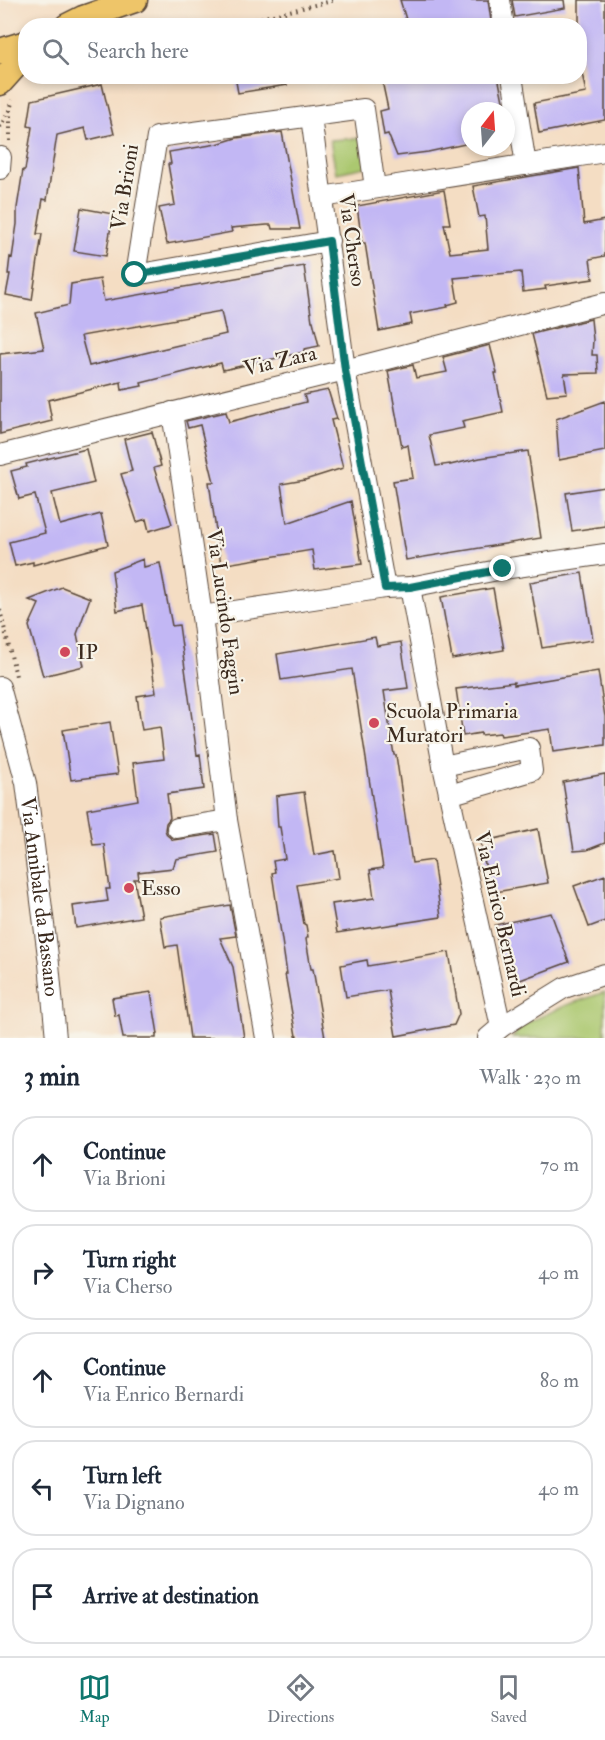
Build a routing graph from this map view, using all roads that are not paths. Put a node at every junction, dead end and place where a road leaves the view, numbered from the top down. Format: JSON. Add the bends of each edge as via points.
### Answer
{"nodes":[{"id":1,"x":135,"y":0,"type":"edge"},
{"id":2,"x":500,"y":0,"type":"edge"},
{"id":3,"x":83,"y":18,"type":"edge"},
{"id":4,"x":503,"y":18,"type":"edge"},
{"id":5,"x":18,"y":45,"type":"edge"},
{"id":6,"x":0,"y":51,"type":"edge"},
{"id":7,"x":18,"y":63,"type":"edge"},
{"id":8,"x":0,"y":83,"type":"edge"},
{"id":9,"x":513,"y":84,"type":"edge"},
{"id":10,"x":311,"y":117,"type":"junction"},
{"id":11,"x":605,"y":152,"type":"edge"},
{"id":12,"x":526,"y":165,"type":"junction"},
{"id":13,"x":375,"y":188,"type":"junction"},
{"id":14,"x":322,"y":197,"type":"junction"},
{"id":15,"x":329,"y":241,"type":"junction"},
{"id":16,"x":605,"y":303,"type":"edge"},
{"id":17,"x":345,"y":370,"type":"junction"},
{"id":18,"x":172,"y":412,"type":"junction"},
{"id":19,"x":0,"y":455,"type":"edge"},
{"id":20,"x":605,"y":554,"type":"edge"},
{"id":21,"x":410,"y":587,"type":"junction"},
{"id":22,"x":385,"y":588,"type":"junction"},
{"id":23,"x":202,"y":616,"type":"junction"},
{"id":24,"x":0,"y":687,"type":"edge"},
{"id":25,"x":442,"y":766,"type":"junction"},
{"id":26,"x":449,"y":795,"type":"junction"},
{"id":27,"x":227,"y":819,"type":"junction"},
{"id":28,"x":177,"y":828,"type":"dead end"},
{"id":29,"x":605,"y":974,"type":"edge"},
{"id":30,"x":494,"y":1033,"type":"edge"},
{"id":31,"x":56,"y":1038,"type":"edge"},
{"id":32,"x":266,"y":1038,"type":"edge"}],
"edges":[{"from":1,"to":3,"type":"main road"},
{"from":2,"to":4,"type":"street"},
{"from":5,"to":6,"type":"main road"},
{"from":7,"to":8,"type":"main road"},
{"from":9,"to":12,"type":"street"},
{"from":10,"to":13,"type":"street","via":[[364,109]]},
{"from":10,"to":14,"type":"street","name":"Via Cherso"},
{"from":10,"to":15,"type":"street","name":"Via Brioni","via":[[157,137],[135,275]]},
{"from":11,"to":12,"type":"street"},
{"from":12,"to":13,"type":"street"},
{"from":13,"to":14,"type":"street"},
{"from":14,"to":15,"type":"street","name":"Via Cherso"},
{"from":15,"to":17,"type":"street","name":"Via Cherso"},
{"from":16,"to":17,"type":"street","name":"Via Zara"},
{"from":17,"to":18,"type":"street","name":"Via Zara"},
{"from":17,"to":22,"type":"street"},
{"from":18,"to":19,"type":"street","name":"Via Zara"},
{"from":18,"to":23,"type":"street","name":"Via Lucindo Faggin"},
{"from":20,"to":21,"type":"street"},
{"from":21,"to":22,"type":"street"},
{"from":21,"to":25,"type":"street","name":"Via Enrico Bernardi"},
{"from":22,"to":23,"type":"street"},
{"from":23,"to":27,"type":"street","name":"Via Lucindo Faggin"},
{"from":24,"to":31,"type":"street","name":"Via Annibale da Bassano","via":[[26,783]]},
{"from":25,"to":26,"type":"street","name":"Via Enrico Bernardi"},
{"from":25,"to":26,"type":"street","via":[[529,748],[532,771]]},
{"from":26,"to":30,"type":"street","name":"Via Enrico Bernardi"},
{"from":27,"to":28,"type":"street"},
{"from":27,"to":32,"type":"street","name":"Via Lucindo Faggin"},
{"from":29,"to":30,"type":"street","via":[[564,987]]}]}
